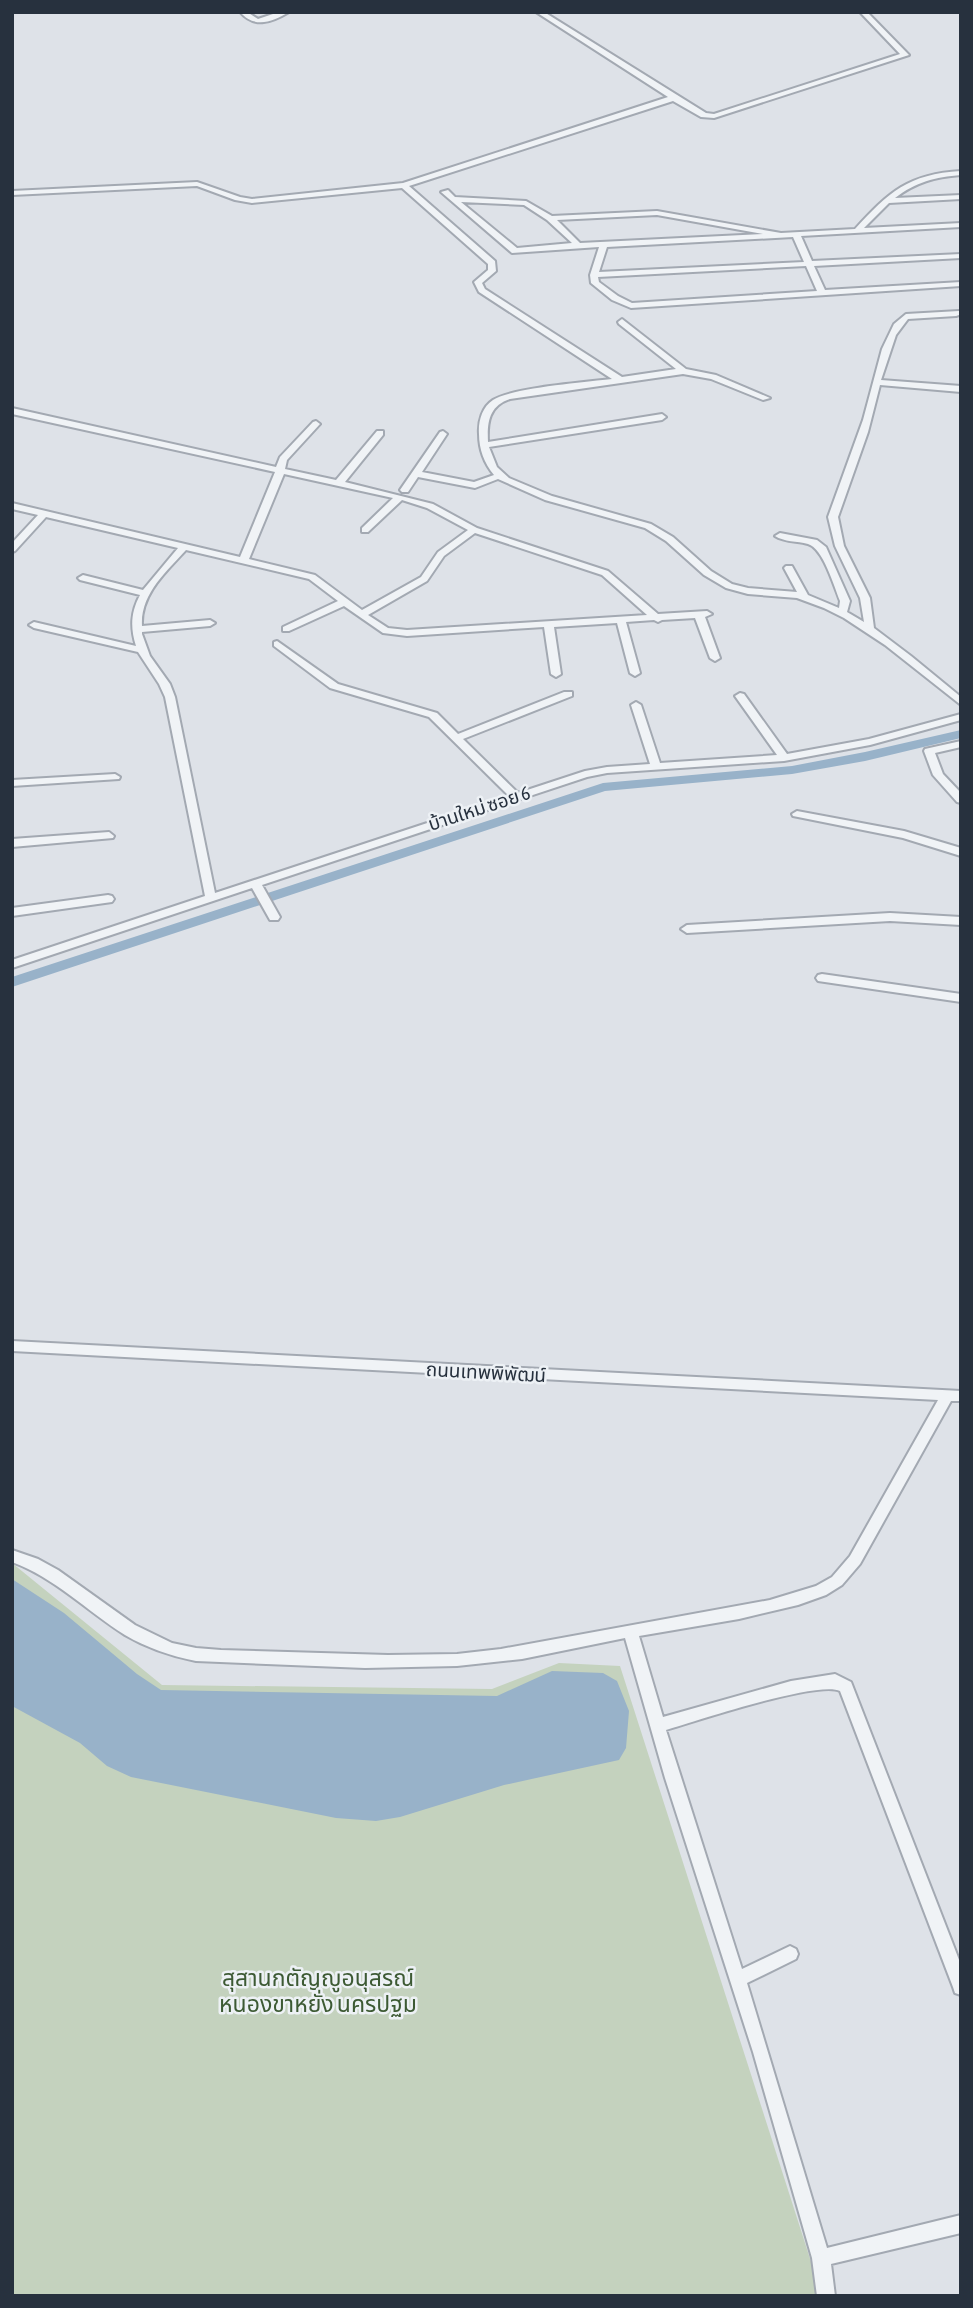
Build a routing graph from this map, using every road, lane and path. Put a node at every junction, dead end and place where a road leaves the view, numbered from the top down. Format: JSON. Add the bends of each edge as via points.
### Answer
{"nodes":[{"id":1,"x":243,"y":12,"type":"edge"},
{"id":2,"x":286,"y":12,"type":"edge"},
{"id":3,"x":538,"y":12,"type":"edge"},
{"id":4,"x":863,"y":12,"type":"edge"},
{"id":5,"x":674,"y":98,"type":"junction"},
{"id":6,"x":961,"y":173,"type":"edge"},
{"id":7,"x":404,"y":185,"type":"junction"},
{"id":8,"x":445,"y":192,"type":"dead end"},
{"id":9,"x":12,"y":193,"type":"edge"},
{"id":10,"x":961,"y":197,"type":"edge"},
{"id":11,"x":453,"y":199,"type":"junction"},
{"id":12,"x":885,"y":201,"type":"junction"},
{"id":13,"x":550,"y":218,"type":"junction"},
{"id":14,"x":961,"y":225,"type":"edge"},
{"id":15,"x":858,"y":230,"type":"junction"},
{"id":16,"x":778,"y":234,"type":"junction"},
{"id":17,"x":796,"y":234,"type":"junction"},
{"id":18,"x":578,"y":245,"type":"junction"},
{"id":19,"x":604,"y":245,"type":"junction"},
{"id":20,"x":961,"y":256,"type":"edge"},
{"id":21,"x":810,"y":263,"type":"junction"},
{"id":22,"x":594,"y":275,"type":"junction"},
{"id":23,"x":961,"y":284,"type":"edge"},
{"id":24,"x":822,"y":293,"type":"junction"},
{"id":25,"x":956,"y":313,"type":"dead end"},
{"id":26,"x":622,"y":322,"type":"dead end"},
{"id":27,"x":683,"y":371,"type":"junction"},
{"id":28,"x":620,"y":380,"type":"junction"},
{"id":29,"x":877,"y":382,"type":"junction"},
{"id":30,"x":961,"y":389,"type":"edge"},
{"id":31,"x":766,"y":398,"type":"dead end"},
{"id":32,"x":12,"y":411,"type":"edge"},
{"id":33,"x":662,"y":417,"type":"dead end"},
{"id":34,"x":316,"y":424,"type":"dead end"},
{"id":35,"x":380,"y":433,"type":"dead end"},
{"id":36,"x":443,"y":434,"type":"dead end"},
{"id":37,"x":485,"y":445,"type":"junction"},
{"id":38,"x":279,"y":471,"type":"junction"},
{"id":39,"x":417,"y":474,"type":"junction"},
{"id":40,"x":499,"y":476,"type":"junction"},
{"id":41,"x":339,"y":484,"type":"junction"},
{"id":42,"x":402,"y":494,"type":"junction"},
{"id":43,"x":12,"y":506,"type":"edge"},
{"id":44,"x":46,"y":513,"type":"junction"},
{"id":45,"x":365,"y":530,"type":"dead end"},
{"id":46,"x":474,"y":530,"type":"junction"},
{"id":47,"x":780,"y":537,"type":"dead end"},
{"id":48,"x":184,"y":547,"type":"junction"},
{"id":49,"x":12,"y":549,"type":"edge"},
{"id":50,"x":243,"y":561,"type":"junction"},
{"id":51,"x":789,"y":568,"type":"dead end"},
{"id":52,"x":83,"y":578,"type":"dead end"},
{"id":53,"x":143,"y":593,"type":"junction"},
{"id":54,"x":804,"y":597,"type":"junction"},
{"id":55,"x":344,"y":602,"type":"junction"},
{"id":56,"x":362,"y":614,"type":"junction"},
{"id":57,"x":842,"y":615,"type":"junction"},
{"id":58,"x":658,"y":619,"type":"junction"},
{"id":59,"x":621,"y":621,"type":"junction"},
{"id":60,"x":210,"y":623,"type":"dead end"},
{"id":61,"x":34,"y":625,"type":"dead end"},
{"id":62,"x":549,"y":626,"type":"junction"},
{"id":63,"x":137,"y":629,"type":"junction"},
{"id":64,"x":285,"y":629,"type":"dead end"},
{"id":65,"x":869,"y":632,"type":"junction"},
{"id":66,"x":278,"y":644,"type":"dead end"},
{"id":67,"x":142,"y":650,"type":"junction"},
{"id":68,"x":715,"y":658,"type":"dead end"},
{"id":69,"x":635,"y":673,"type":"dead end"},
{"id":70,"x":556,"y":674,"type":"dead end"},
{"id":71,"x":568,"y":694,"type":"dead end"},
{"id":72,"x":740,"y":696,"type":"dead end"},
{"id":73,"x":961,"y":702,"type":"edge"},
{"id":74,"x":636,"y":705,"type":"dead end"},
{"id":75,"x":961,"y":718,"type":"edge"},
{"id":76,"x":457,"y":738,"type":"junction"},
{"id":77,"x":961,"y":744,"type":"edge"},
{"id":78,"x":784,"y":758,"type":"junction"},
{"id":79,"x":656,"y":767,"type":"junction"},
{"id":80,"x":115,"y":777,"type":"dead end"},
{"id":81,"x":12,"y":783,"type":"edge"},
{"id":82,"x":515,"y":796,"type":"junction"},
{"id":83,"x":961,"y":800,"type":"edge"},
{"id":84,"x":797,"y":814,"type":"dead end"},
{"id":85,"x":109,"y":836,"type":"dead end"},
{"id":86,"x":12,"y":843,"type":"edge"},
{"id":87,"x":961,"y":852,"type":"edge"},
{"id":88,"x":258,"y":887,"type":"junction"},
{"id":89,"x":210,"y":897,"type":"junction"},
{"id":90,"x":108,"y":899,"type":"dead end"},
{"id":91,"x":12,"y":912,"type":"edge"},
{"id":92,"x":274,"y":917,"type":"dead end"},
{"id":93,"x":961,"y":921,"type":"edge"},
{"id":94,"x":687,"y":929,"type":"dead end"},
{"id":95,"x":12,"y":964,"type":"edge"},
{"id":96,"x":822,"y":978,"type":"dead end"},
{"id":97,"x":961,"y":998,"type":"edge"},
{"id":98,"x":12,"y":1346,"type":"edge"},
{"id":99,"x":954,"y":1396,"type":"edge"},
{"id":100,"x":12,"y":1556,"type":"edge"},
{"id":101,"x":630,"y":1631,"type":"junction"},
{"id":102,"x":659,"y":1725,"type":"junction"},
{"id":103,"x":790,"y":1954,"type":"dead end"},
{"id":104,"x":738,"y":1979,"type":"junction"},
{"id":105,"x":961,"y":1987,"type":"edge"},
{"id":106,"x":961,"y":2224,"type":"edge"},
{"id":107,"x":821,"y":2258,"type":"junction"},
{"id":108,"x":826,"y":2296,"type":"edge"}],
"edges":[{"from":1,"to":2,"type":"street","via":[[257,22]]},
{"from":3,"to":5,"type":"street"},
{"from":4,"to":5,"type":"street","via":[[905,55],[714,116]]},
{"from":5,"to":7,"type":"street"},
{"from":6,"to":12,"type":"street","via":[[927,175]]},
{"from":7,"to":9,"type":"street","via":[[252,201],[197,184]]},
{"from":7,"to":28,"type":"street","via":[[492,263],[492,271],[478,282],[482,290]]},
{"from":8,"to":11,"type":"street"},
{"from":10,"to":12,"type":"street"},
{"from":11,"to":13,"type":"street","via":[[526,203]]},
{"from":11,"to":18,"type":"street","via":[[515,251]]},
{"from":12,"to":15,"type":"street"},
{"from":13,"to":16,"type":"street","via":[[657,213]]},
{"from":13,"to":18,"type":"street"},
{"from":14,"to":15,"type":"street"},
{"from":15,"to":17,"type":"street"},
{"from":16,"to":17,"type":"street"},
{"from":16,"to":19,"type":"street"},
{"from":17,"to":21,"type":"street"},
{"from":18,"to":19,"type":"street"},
{"from":19,"to":22,"type":"street"},
{"from":20,"to":21,"type":"street"},
{"from":21,"to":22,"type":"street"},
{"from":21,"to":24,"type":"street"},
{"from":22,"to":24,"type":"street","via":[[595,284],[631,306]]},
{"from":23,"to":24,"type":"street"},
{"from":25,"to":29,"type":"street","via":[[900,320]]},
{"from":26,"to":27,"type":"street"},
{"from":27,"to":28,"type":"street"},
{"from":27,"to":31,"type":"street","via":[[713,377]]},
{"from":28,"to":37,"type":"street","via":[[499,400],[488,411]]},
{"from":29,"to":30,"type":"street"},
{"from":29,"to":65,"type":"street","via":[[833,517],[834,531],[867,598]]},
{"from":32,"to":38,"type":"street"},
{"from":33,"to":37,"type":"street"},
{"from":34,"to":38,"type":"street","via":[[286,453]]},
{"from":35,"to":41,"type":"street"},
{"from":36,"to":39,"type":"street"},
{"from":37,"to":40,"type":"street","via":[[487,460]]},
{"from":38,"to":41,"type":"street"},
{"from":38,"to":50,"type":"street"},
{"from":39,"to":40,"type":"street","via":[[475,485]]},
{"from":39,"to":42,"type":"street"},
{"from":40,"to":54,"type":"street","via":[[532,493],[660,531],[727,585]]},
{"from":41,"to":42,"type":"street"},
{"from":42,"to":45,"type":"street"},
{"from":42,"to":46,"type":"street"},
{"from":43,"to":44,"type":"street"},
{"from":44,"to":48,"type":"street"},
{"from":44,"to":49,"type":"street"},
{"from":46,"to":56,"type":"street","via":[[440,554],[424,579]]},
{"from":46,"to":58,"type":"street","via":[[605,573]]},
{"from":47,"to":57,"type":"street","via":[[814,542],[823,549],[845,601]]},
{"from":48,"to":50,"type":"street"},
{"from":48,"to":53,"type":"street"},
{"from":50,"to":55,"type":"street","via":[[312,577]]},
{"from":51,"to":54,"type":"street"},
{"from":52,"to":53,"type":"street"},
{"from":53,"to":63,"type":"street","via":[[136,611]]},
{"from":54,"to":57,"type":"street"},
{"from":55,"to":56,"type":"street"},
{"from":55,"to":64,"type":"street"},
{"from":56,"to":62,"type":"street","via":[[386,631],[407,633]]},
{"from":57,"to":65,"type":"street"},
{"from":58,"to":59,"type":"street"},
{"from":58,"to":68,"type":"street","via":[[703,615]]},
{"from":59,"to":62,"type":"street"},
{"from":59,"to":69,"type":"street"},
{"from":60,"to":63,"type":"street"},
{"from":61,"to":67,"type":"street"},
{"from":62,"to":70,"type":"street"},
{"from":63,"to":67,"type":"street"},
{"from":65,"to":73,"type":"street"},
{"from":66,"to":76,"type":"street","via":[[334,686],[426,712]]},
{"from":67,"to":89,"type":"street","via":[[168,689]]},
{"from":71,"to":76,"type":"street"},
{"from":72,"to":78,"type":"street"},
{"from":74,"to":79,"type":"street"},
{"from":75,"to":78,"type":"street","name":"บ้านใหม่ ซอย 6"},
{"from":76,"to":82,"type":"street"},
{"from":77,"to":83,"type":"street","via":[[929,751],[938,775]]},
{"from":78,"to":79,"type":"street","name":"บ้านใหม่ ซอย 6"},
{"from":79,"to":82,"type":"street","name":"บ้านใหม่ ซอย 6","via":[[585,774]]},
{"from":80,"to":81,"type":"street"},
{"from":82,"to":88,"type":"street","name":"บ้านใหม่ ซอย 6"},
{"from":84,"to":87,"type":"street","via":[[904,835]]},
{"from":85,"to":86,"type":"street"},
{"from":88,"to":89,"type":"street","name":"บ้านใหม่ ซอย 6"},
{"from":88,"to":92,"type":"street"},
{"from":89,"to":95,"type":"street","name":"บ้านใหม่ ซอย 6"},
{"from":90,"to":91,"type":"street"},
{"from":93,"to":94,"type":"street","via":[[876,917]]},
{"from":96,"to":97,"type":"street"},
{"from":98,"to":99,"type":"street","name":"ถนนเทพพิพัฒน์"},
{"from":99,"to":101,"type":"street","via":[[855,1560],[835,1583],[802,1597]]},
{"from":100,"to":101,"type":"street","via":[[50,1575],[139,1637],[200,1655],[457,1660]]},
{"from":101,"to":102,"type":"street"},
{"from":102,"to":104,"type":"street"},
{"from":102,"to":105,"type":"street","via":[[791,1688],[835,1681],[846,1687]]},
{"from":103,"to":104,"type":"street"},
{"from":104,"to":107,"type":"street"},
{"from":106,"to":107,"type":"street"},
{"from":107,"to":108,"type":"street"}]}
